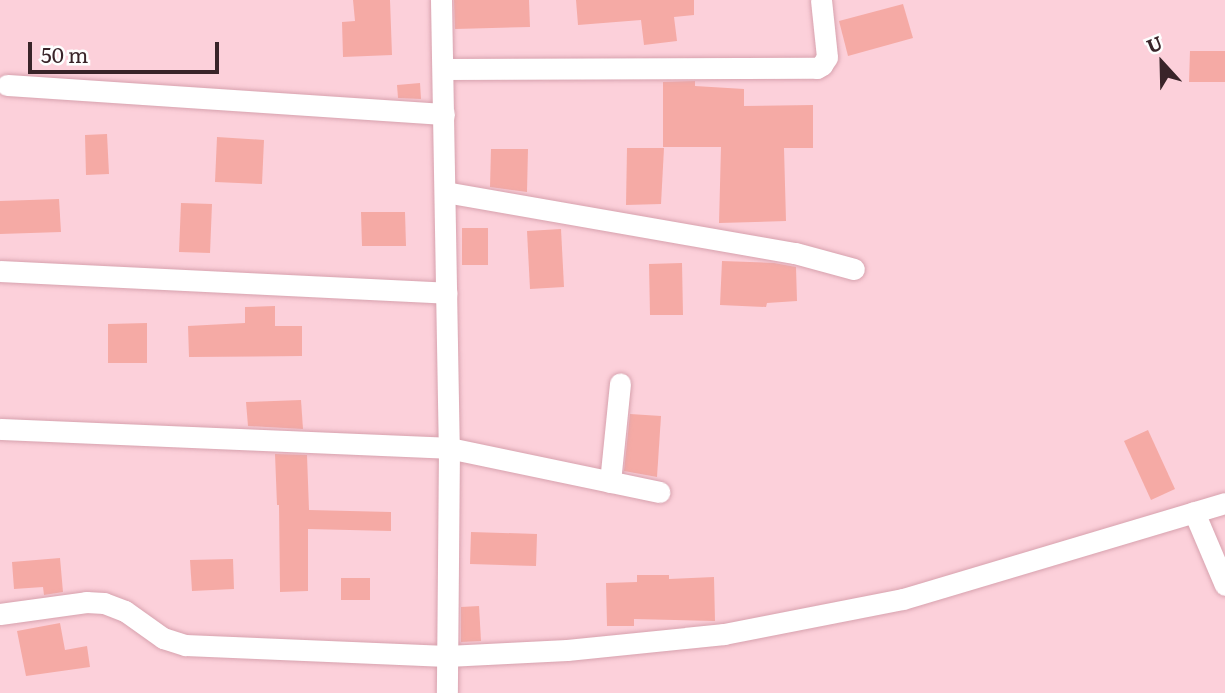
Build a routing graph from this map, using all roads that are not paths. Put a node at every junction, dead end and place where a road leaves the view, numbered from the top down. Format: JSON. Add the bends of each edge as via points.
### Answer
{"nodes":[{"id":1,"x":441,"y":0,"type":"edge"},
{"id":2,"x":821,"y":0,"type":"edge"},
{"id":3,"x":443,"y":69,"type":"junction"},
{"id":4,"x":7,"y":85,"type":"dead end"},
{"id":5,"x":443,"y":114,"type":"junction"},
{"id":6,"x":445,"y":192,"type":"junction"},
{"id":7,"x":854,"y":269,"type":"dead end"},
{"id":8,"x":0,"y":271,"type":"edge"},
{"id":9,"x":446,"y":293,"type":"junction"},
{"id":10,"x":620,"y":384,"type":"dead end"},
{"id":11,"x":0,"y":429,"type":"edge"},
{"id":12,"x":449,"y":448,"type":"junction"},
{"id":13,"x":610,"y":482,"type":"junction"},
{"id":14,"x":659,"y":492,"type":"dead end"},
{"id":15,"x":1225,"y":503,"type":"edge"},
{"id":16,"x":1194,"y":512,"type":"junction"},
{"id":17,"x":1225,"y":585,"type":"edge"},
{"id":18,"x":0,"y":614,"type":"edge"},
{"id":19,"x":447,"y":656,"type":"junction"},
{"id":20,"x":447,"y":693,"type":"edge"}],
"edges":[{"from":1,"to":3,"type":"street"},
{"from":2,"to":3,"type":"street","via":[[827,57],[817,68]]},
{"from":3,"to":5,"type":"street"},
{"from":4,"to":5,"type":"street"},
{"from":5,"to":6,"type":"street"},
{"from":6,"to":7,"type":"street","via":[[783,251]]},
{"from":6,"to":9,"type":"street"},
{"from":8,"to":9,"type":"street"},
{"from":9,"to":12,"type":"street"},
{"from":10,"to":13,"type":"street"},
{"from":11,"to":12,"type":"street"},
{"from":12,"to":13,"type":"street"},
{"from":12,"to":19,"type":"street"},
{"from":13,"to":14,"type":"street"},
{"from":15,"to":16,"type":"street"},
{"from":16,"to":17,"type":"street"},
{"from":16,"to":19,"type":"street","via":[[989,575],[825,616],[724,634],[567,650]]},
{"from":18,"to":19,"type":"street","via":[[95,602],[125,611],[163,638],[185,645]]},
{"from":19,"to":20,"type":"street"}]}
